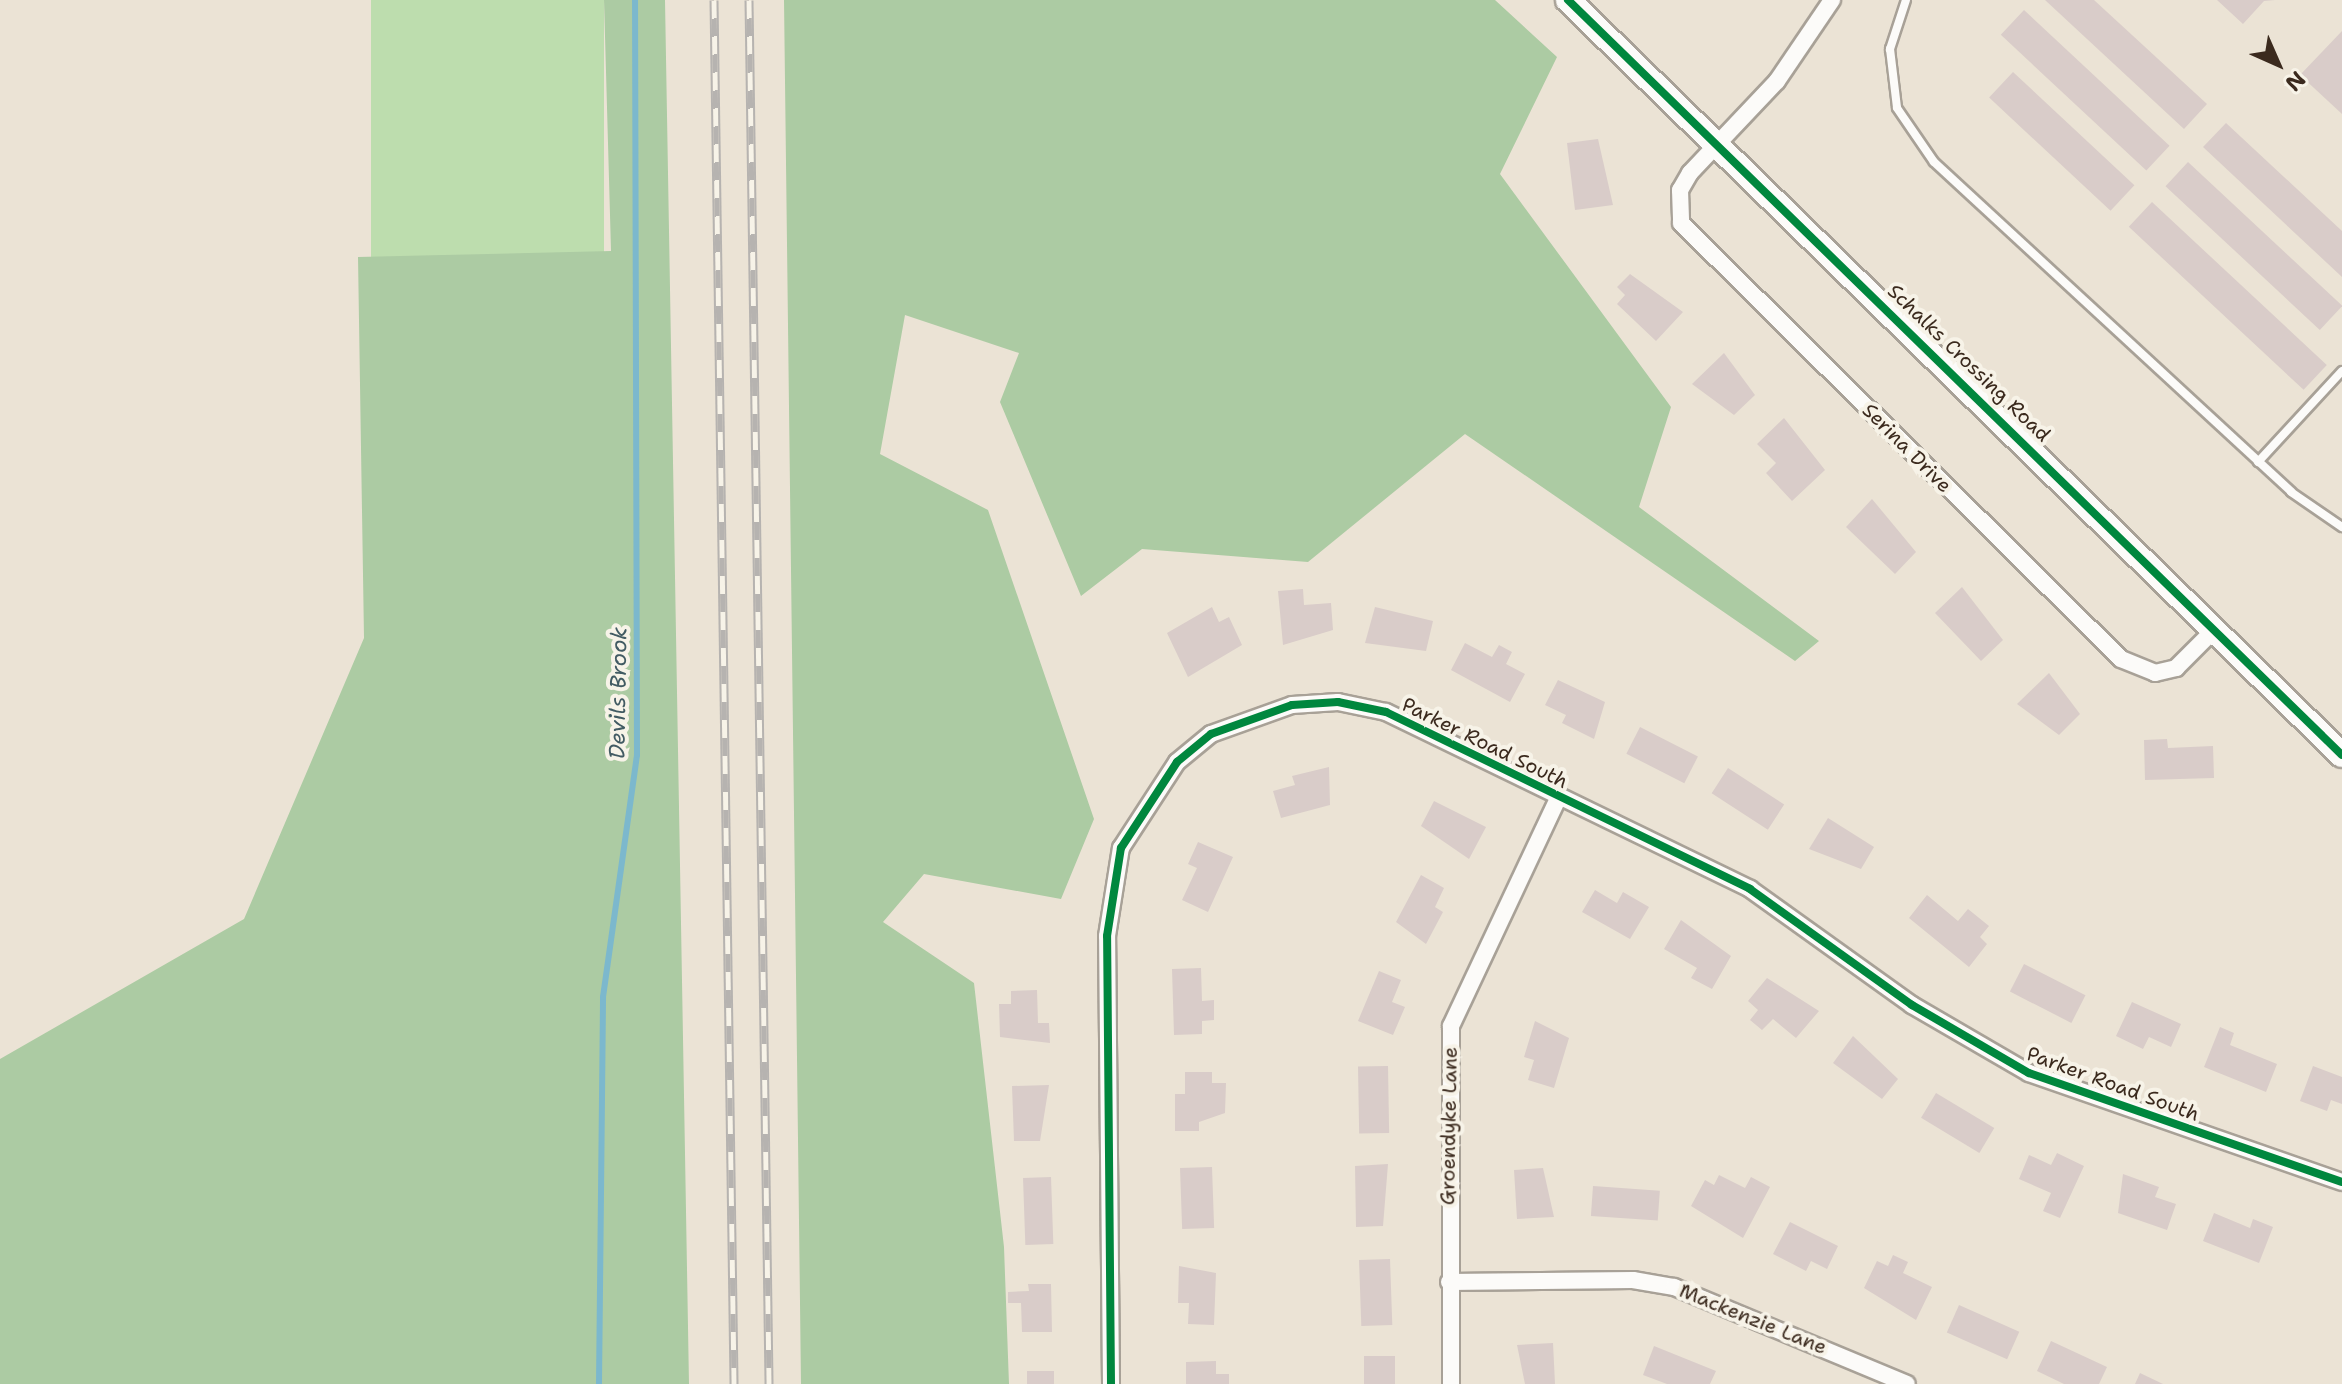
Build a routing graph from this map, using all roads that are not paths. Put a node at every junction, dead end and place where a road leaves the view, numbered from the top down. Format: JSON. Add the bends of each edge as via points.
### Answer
{"nodes":[{"id":1,"x":1568,"y":0,"type":"edge"},
{"id":2,"x":1832,"y":0,"type":"edge"},
{"id":3,"x":1906,"y":0,"type":"edge"},
{"id":4,"x":1719,"y":142,"type":"junction"},
{"id":5,"x":2342,"y":371,"type":"edge"},
{"id":6,"x":2258,"y":462,"type":"junction"},
{"id":7,"x":2342,"y":527,"type":"edge"},
{"id":8,"x":2215,"y":629,"type":"junction"},
{"id":9,"x":2342,"y":755,"type":"edge"},
{"id":10,"x":1559,"y":796,"type":"junction"},
{"id":11,"x":2342,"y":1182,"type":"edge"},
{"id":12,"x":1449,"y":1282,"type":"junction"},
{"id":13,"x":1111,"y":1384,"type":"edge"},
{"id":14,"x":1451,"y":1384,"type":"edge"},
{"id":15,"x":1907,"y":1384,"type":"edge"}],
"edges":[{"from":1,"to":4,"type":"street","name":"Schalks Crossing Road"},
{"from":2,"to":4,"type":"street","via":[[1777,81]]},
{"from":3,"to":6,"type":"lane","via":[[1890,49],[1897,108],[1934,162]]},
{"from":4,"to":8,"type":"street","name":"Schalks Crossing Road"},
{"from":4,"to":8,"type":"street","name":"Serina Drive","via":[[1680,190],[1689,235],[2121,659],[2155,673],[2176,668]]},
{"from":5,"to":6,"type":"lane"},
{"from":6,"to":7,"type":"lane"},
{"from":8,"to":9,"type":"street","name":"Schalks Crossing Road"},
{"from":10,"to":11,"type":"street","name":"Parker Road South","via":[[1750,889],[1912,1005],[2029,1073]]},
{"from":10,"to":12,"type":"street","name":"Groendyke Lane","via":[[1451,1026]]},
{"from":10,"to":13,"type":"street","name":"Parker Road South","via":[[1386,712],[1338,702],[1292,705],[1211,734],[1144,805],[1121,848],[1107,936]]},
{"from":12,"to":14,"type":"street","name":"Groendyke Lane"},
{"from":12,"to":15,"type":"street","name":"Mackenzie Lane","via":[[1633,1280],[1674,1287]]}]}
